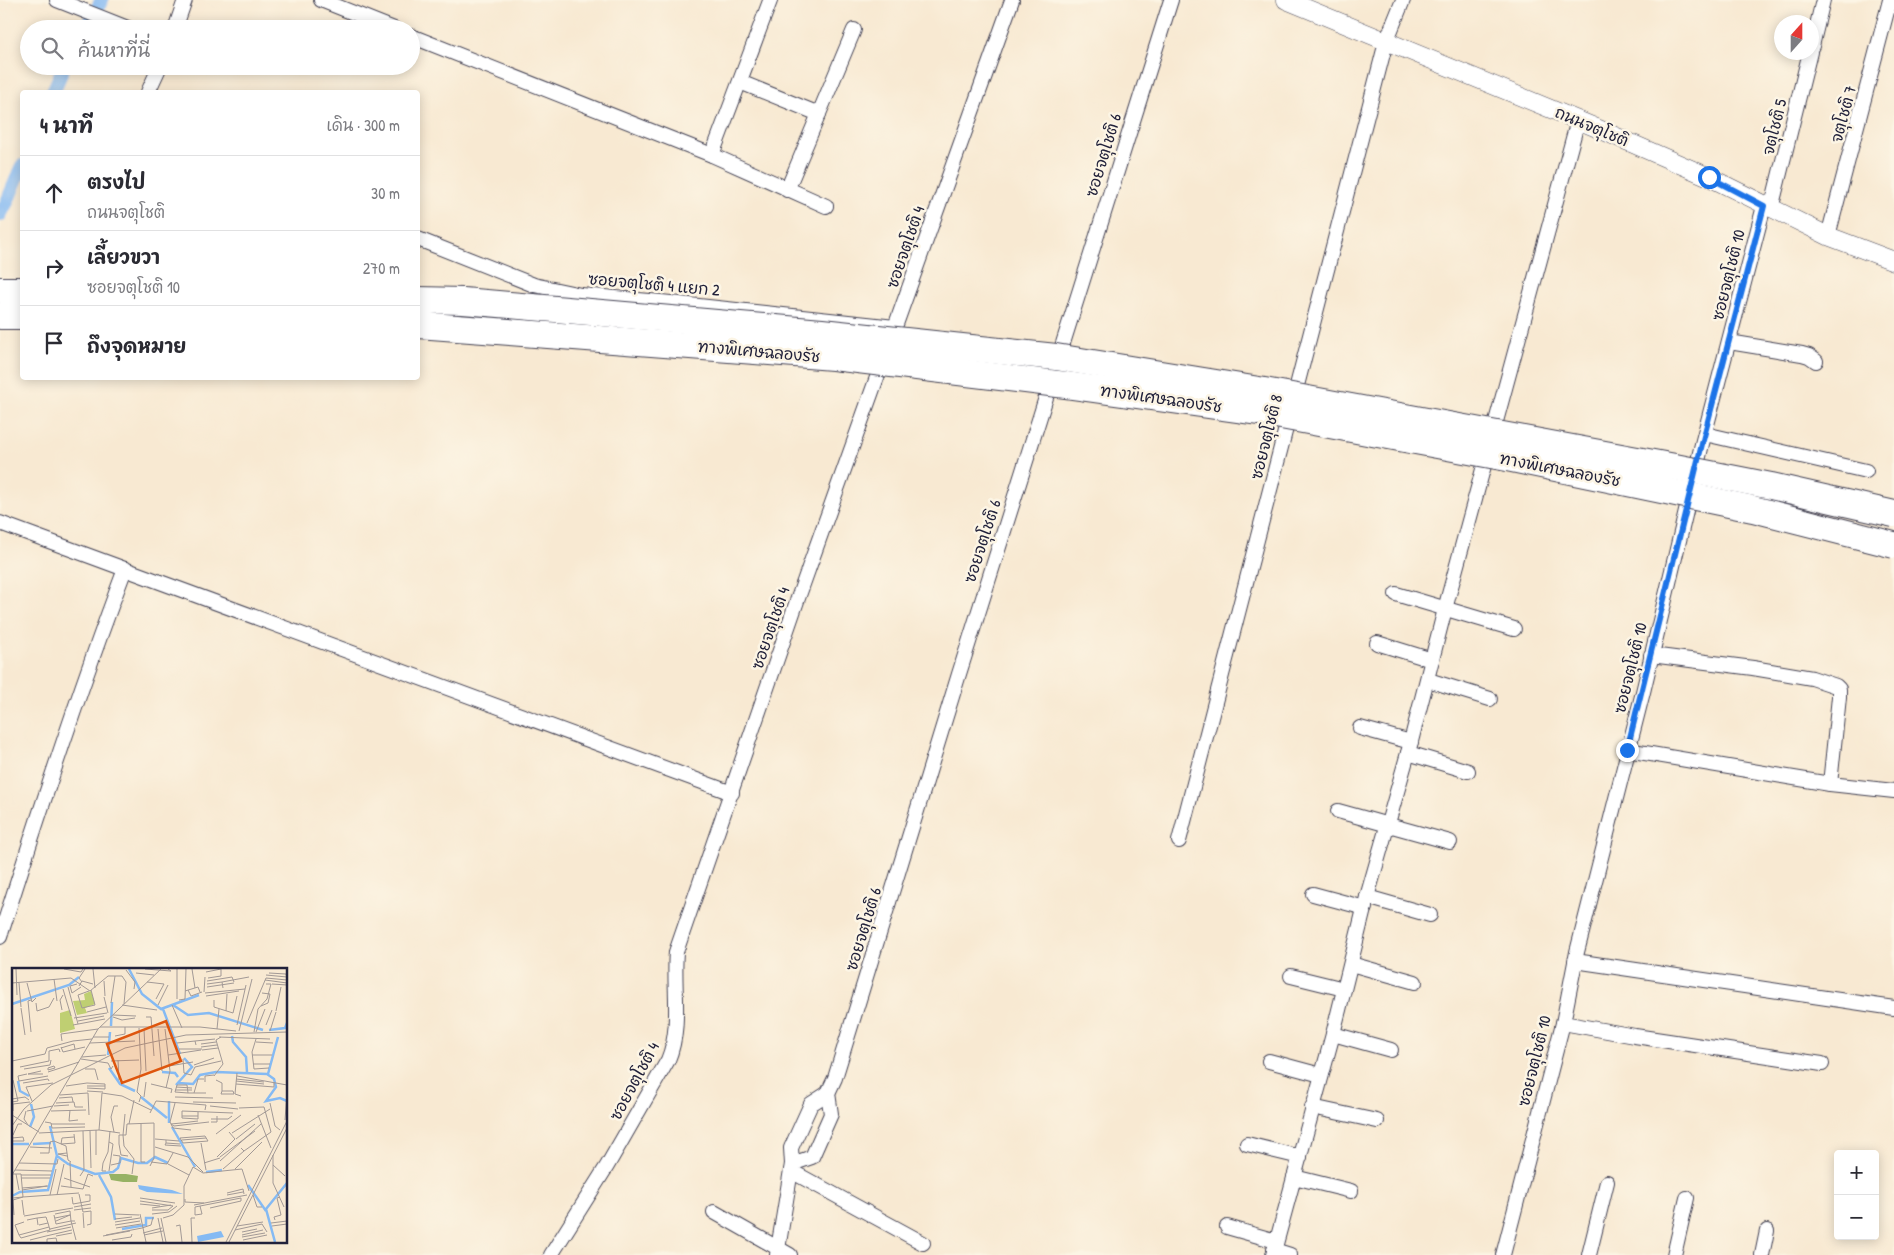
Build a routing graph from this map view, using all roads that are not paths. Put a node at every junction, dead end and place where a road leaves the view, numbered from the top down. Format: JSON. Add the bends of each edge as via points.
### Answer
{"nodes":[{"id":1,"x":57,"y":0,"type":"edge"},
{"id":2,"x":185,"y":0,"type":"edge"},
{"id":3,"x":321,"y":0,"type":"edge"},
{"id":4,"x":1012,"y":0,"type":"edge"},
{"id":5,"x":1171,"y":0,"type":"edge"},
{"id":6,"x":1286,"y":0,"type":"edge"},
{"id":7,"x":1403,"y":0,"type":"edge"},
{"id":8,"x":1823,"y":0,"type":"edge"},
{"id":9,"x":1890,"y":0,"type":"edge"},
{"id":10,"x":770,"y":1,"type":"dead end"},
{"id":11,"x":1819,"y":17,"type":"edge"},
{"id":12,"x":108,"y":20,"type":"edge"},
{"id":13,"x":178,"y":20,"type":"edge"},
{"id":14,"x":371,"y":20,"type":"edge"},
{"id":15,"x":854,"y":30,"type":"dead end"},
{"id":16,"x":420,"y":40,"type":"edge"},
{"id":17,"x":1386,"y":42,"type":"junction"},
{"id":18,"x":1808,"y":60,"type":"edge"},
{"id":19,"x":156,"y":75,"type":"edge"},
{"id":20,"x":740,"y":82,"type":"junction"},
{"id":21,"x":149,"y":90,"type":"edge"},
{"id":22,"x":819,"y":114,"type":"junction"},
{"id":23,"x":1578,"y":120,"type":"junction"},
{"id":24,"x":712,"y":155,"type":"junction"},
{"id":25,"x":787,"y":190,"type":"junction"},
{"id":26,"x":826,"y":206,"type":"dead end"},
{"id":27,"x":1768,"y":208,"type":"junction"},
{"id":28,"x":1828,"y":236,"type":"junction"},
{"id":29,"x":420,"y":240,"type":"edge"},
{"id":30,"x":1894,"y":261,"type":"edge"},
{"id":31,"x":0,"y":290,"type":"edge"},
{"id":32,"x":20,"y":290,"type":"edge"},
{"id":33,"x":420,"y":300,"type":"edge"},
{"id":34,"x":0,"y":316,"type":"edge"},
{"id":35,"x":20,"y":316,"type":"edge"},
{"id":36,"x":420,"y":325,"type":"edge"},
{"id":37,"x":896,"y":327,"type":"junction"},
{"id":38,"x":1729,"y":342,"type":"junction"},
{"id":39,"x":1816,"y":361,"type":"dead end"},
{"id":40,"x":1705,"y":434,"type":"junction"},
{"id":41,"x":1866,"y":471,"type":"dead end"},
{"id":42,"x":1894,"y":514,"type":"edge"},
{"id":43,"x":0,"y":523,"type":"edge"},
{"id":44,"x":1894,"y":545,"type":"edge"},
{"id":45,"x":126,"y":569,"type":"junction"},
{"id":46,"x":1396,"y":594,"type":"dead end"},
{"id":47,"x":1445,"y":609,"type":"junction"},
{"id":48,"x":1514,"y":629,"type":"dead end"},
{"id":49,"x":1377,"y":643,"type":"dead end"},
{"id":50,"x":1651,"y":655,"type":"junction"},
{"id":51,"x":1432,"y":660,"type":"junction"},
{"id":52,"x":1428,"y":680,"type":"junction"},
{"id":53,"x":1490,"y":699,"type":"dead end"},
{"id":54,"x":1360,"y":728,"type":"dead end"},
{"id":55,"x":1410,"y":748,"type":"junction"},
{"id":56,"x":1627,"y":750,"type":"junction"},
{"id":57,"x":1468,"y":771,"type":"dead end"},
{"id":58,"x":1830,"y":784,"type":"junction"},
{"id":59,"x":1894,"y":791,"type":"edge"},
{"id":60,"x":732,"y":793,"type":"junction"},
{"id":61,"x":1338,"y":811,"type":"dead end"},
{"id":62,"x":1388,"y":825,"type":"junction"},
{"id":63,"x":1179,"y":841,"type":"dead end"},
{"id":64,"x":1450,"y":842,"type":"dead end"},
{"id":65,"x":1314,"y":894,"type":"dead end"},
{"id":66,"x":1366,"y":902,"type":"junction"},
{"id":67,"x":1430,"y":915,"type":"dead end"},
{"id":68,"x":0,"y":937,"type":"edge"},
{"id":69,"x":1575,"y":962,"type":"junction"},
{"id":70,"x":1351,"y":964,"type":"junction"},
{"id":71,"x":1291,"y":976,"type":"dead end"},
{"id":72,"x":1414,"y":982,"type":"dead end"},
{"id":73,"x":1344,"y":989,"type":"junction"},
{"id":74,"x":1890,"y":1007,"type":"edge"},
{"id":75,"x":1562,"y":1023,"type":"junction"},
{"id":76,"x":1333,"y":1034,"type":"junction"},
{"id":77,"x":1391,"y":1050,"type":"dead end"},
{"id":78,"x":1269,"y":1061,"type":"dead end"},
{"id":79,"x":1822,"y":1064,"type":"dead end"},
{"id":80,"x":1321,"y":1074,"type":"junction"},
{"id":81,"x":828,"y":1093,"type":"junction"},
{"id":82,"x":1312,"y":1107,"type":"junction"},
{"id":83,"x":1377,"y":1121,"type":"dead end"},
{"id":84,"x":1247,"y":1144,"type":"dead end"},
{"id":85,"x":1300,"y":1157,"type":"junction"},
{"id":86,"x":792,"y":1168,"type":"junction"},
{"id":87,"x":1294,"y":1177,"type":"junction"},
{"id":88,"x":1606,"y":1182,"type":"dead end"},
{"id":89,"x":1351,"y":1190,"type":"dead end"},
{"id":90,"x":1687,"y":1198,"type":"dead end"},
{"id":91,"x":714,"y":1212,"type":"dead end"},
{"id":92,"x":1227,"y":1227,"type":"dead end"},
{"id":93,"x":1766,"y":1231,"type":"dead end"},
{"id":94,"x":923,"y":1243,"type":"dead end"},
{"id":95,"x":1274,"y":1249,"type":"edge"},
{"id":96,"x":782,"y":1253,"type":"edge"},
{"id":97,"x":552,"y":1255,"type":"edge"},
{"id":98,"x":1290,"y":1255,"type":"edge"},
{"id":99,"x":1503,"y":1255,"type":"edge"},
{"id":100,"x":1589,"y":1255,"type":"edge"},
{"id":101,"x":1674,"y":1255,"type":"edge"},
{"id":102,"x":1762,"y":1255,"type":"edge"}],
"edges":[{"from":1,"to":12,"type":"street"},
{"from":2,"to":13,"type":"street"},
{"from":3,"to":14,"type":"street"},
{"from":4,"to":37,"type":"street","name":"ซอยจตุโชติ 4"},
{"from":5,"to":81,"type":"street","name":"ซอยจตุโชติ 6","via":[[961,666],[844,1051]]},
{"from":6,"to":17,"type":"street","name":"ถนนจตุโชติ"},
{"from":7,"to":17,"type":"street","name":"ซอยจตุโชติ 8"},
{"from":8,"to":11,"type":"street"},
{"from":9,"to":28,"type":"street","name":"จตุโชติ 7"},
{"from":10,"to":20,"type":"street"},
{"from":15,"to":22,"type":"street"},
{"from":16,"to":24,"type":"street"},
{"from":17,"to":23,"type":"street","name":"ถนนจตุโชติ"},
{"from":17,"to":63,"type":"street","name":"ซอยจตุโชติ 8"},
{"from":18,"to":27,"type":"street","name":"จตุโชติ 5"},
{"from":19,"to":21,"type":"street"},
{"from":20,"to":22,"type":"street"},
{"from":20,"to":24,"type":"street"},
{"from":22,"to":25,"type":"street"},
{"from":23,"to":27,"type":"street","name":"ถนนจตุโชติ","via":[[1709,177]]},
{"from":23,"to":47,"type":"street"},
{"from":24,"to":25,"type":"street"},
{"from":25,"to":26,"type":"street"},
{"from":27,"to":28,"type":"street","name":"ถนนจตุโชติ"},
{"from":27,"to":38,"type":"street","name":"ซอยจตุโชติ 10"},
{"from":28,"to":30,"type":"street","name":"ถนนจตุโชติ"},
{"from":29,"to":37,"type":"street","name":"ซอยจตุโชติ 4 แยก 2","via":[[534,284],[581,295]]},
{"from":31,"to":32,"type":"highway"},
{"from":33,"to":42,"type":"highway","name":"ทางพิเศษฉลองรัช","bridge":true,"via":[[813,331],[1056,357],[1259,390],[1666,465]]},
{"from":34,"to":35,"type":"highway"},
{"from":36,"to":44,"type":"highway","name":"ทางพิเศษฉลองรัช","bridge":true,"via":[[833,357],[1265,413],[1507,458],[1753,509]]},
{"from":37,"to":60,"type":"street","name":"ซอยจตุโชติ 4"},
{"from":38,"to":39,"type":"street","via":[[1809,356]]},
{"from":38,"to":40,"type":"street","name":"ซอยจตุโชติ 10"},
{"from":40,"to":41,"type":"street"},
{"from":40,"to":50,"type":"street","name":"ซอยจตุโชติ 10"},
{"from":43,"to":45,"type":"street"},
{"from":45,"to":60,"type":"street"},
{"from":45,"to":68,"type":"street","via":[[93,653]]},
{"from":46,"to":47,"type":"street"},
{"from":47,"to":48,"type":"street"},
{"from":47,"to":51,"type":"street"},
{"from":49,"to":51,"type":"street"},
{"from":50,"to":56,"type":"street","name":"ซอยจตุโชติ 10"},
{"from":50,"to":58,"type":"street","via":[[1753,668],[1812,678],[1836,686],[1839,697]]},
{"from":51,"to":52,"type":"street"},
{"from":52,"to":53,"type":"street"},
{"from":52,"to":55,"type":"street"},
{"from":54,"to":55,"type":"street"},
{"from":55,"to":57,"type":"street"},
{"from":55,"to":62,"type":"street"},
{"from":56,"to":58,"type":"street"},
{"from":56,"to":69,"type":"street","name":"ซอยจตุโชติ 10"},
{"from":58,"to":59,"type":"street"},
{"from":60,"to":97,"type":"street","name":"ซอยจตุโชติ 4","via":[[676,952],[674,1046],[607,1166]]},
{"from":61,"to":62,"type":"street"},
{"from":62,"to":64,"type":"street"},
{"from":62,"to":66,"type":"street"},
{"from":65,"to":66,"type":"street"},
{"from":66,"to":67,"type":"street"},
{"from":66,"to":70,"type":"street"},
{"from":69,"to":74,"type":"street"},
{"from":69,"to":75,"type":"street","name":"ซอยจตุโชติ 10"},
{"from":70,"to":72,"type":"street"},
{"from":70,"to":73,"type":"street"},
{"from":71,"to":73,"type":"street"},
{"from":73,"to":76,"type":"street"},
{"from":75,"to":79,"type":"street"},
{"from":75,"to":99,"type":"street","name":"ซอยจตุโชติ 10"},
{"from":76,"to":77,"type":"street"},
{"from":76,"to":80,"type":"street"},
{"from":78,"to":80,"type":"street"},
{"from":80,"to":82,"type":"street"},
{"from":81,"to":86,"type":"street","via":[[811,1104],[791,1148]]},
{"from":81,"to":86,"type":"street","via":[[831,1114],[818,1146],[812,1157]]},
{"from":82,"to":83,"type":"street"},
{"from":82,"to":85,"type":"street"},
{"from":84,"to":85,"type":"street"},
{"from":85,"to":87,"type":"street"},
{"from":86,"to":94,"type":"street"},
{"from":86,"to":96,"type":"street"},
{"from":87,"to":89,"type":"street"},
{"from":87,"to":95,"type":"street"},
{"from":88,"to":100,"type":"street"},
{"from":90,"to":101,"type":"street"},
{"from":91,"to":96,"type":"street"},
{"from":92,"to":95,"type":"street"},
{"from":93,"to":102,"type":"street"},
{"from":95,"to":98,"type":"street"}]}
